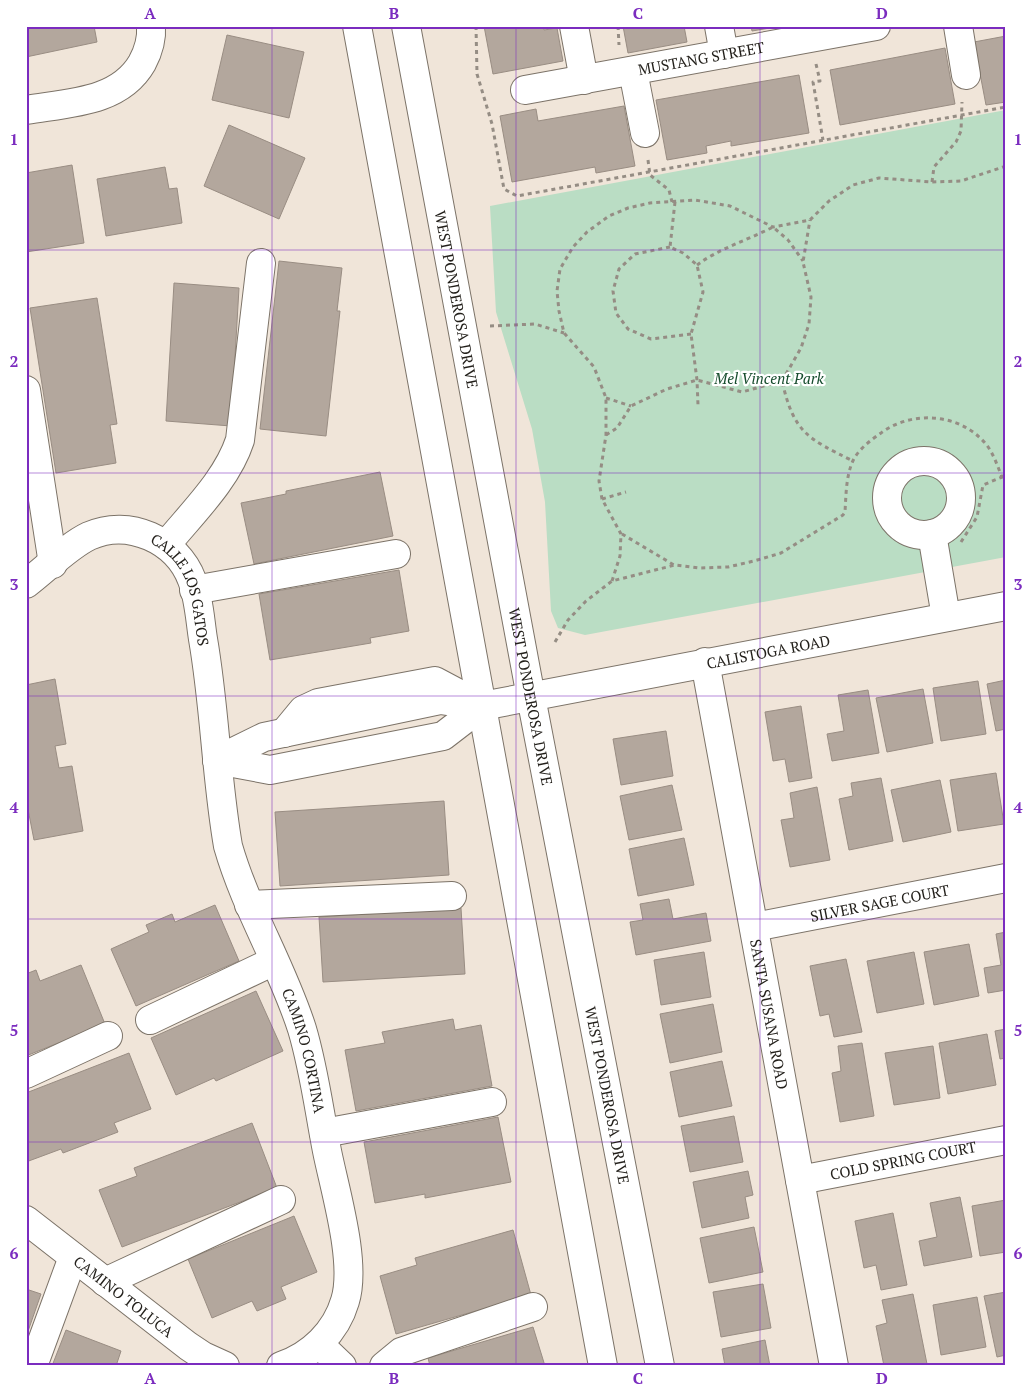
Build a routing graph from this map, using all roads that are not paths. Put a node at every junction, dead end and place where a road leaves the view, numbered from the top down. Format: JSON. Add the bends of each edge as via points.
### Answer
{"nodes":[{"id":1,"x":151,"y":26,"type":"edge"},
{"id":2,"x":357,"y":26,"type":"edge"},
{"id":3,"x":406,"y":26,"type":"edge"},
{"id":4,"x":574,"y":26,"type":"edge"},
{"id":5,"x":719,"y":26,"type":"edge"},
{"id":6,"x":876,"y":26,"type":"edge"},
{"id":7,"x":958,"y":26,"type":"edge"},
{"id":8,"x":724,"y":54,"type":"junction"},
{"id":9,"x":626,"y":60,"type":"junction"},
{"id":10,"x":966,"y":75,"type":"road end"},
{"id":11,"x":584,"y":80,"type":"junction"},
{"id":12,"x":525,"y":90,"type":"dead end"},
{"id":13,"x":26,"y":110,"type":"edge"},
{"id":14,"x":645,"y":133,"type":"road end"},
{"id":15,"x":261,"y":263,"type":"dead end"},
{"id":16,"x":26,"y":390,"type":"edge"},
{"id":17,"x":932,"y":534,"type":"dead end"},
{"id":18,"x":166,"y":545,"type":"junction"},
{"id":19,"x":396,"y":554,"type":"dead end"},
{"id":20,"x":53,"y":564,"type":"junction"},
{"id":21,"x":26,"y":584,"type":"edge"},
{"id":22,"x":194,"y":590,"type":"junction"},
{"id":23,"x":1006,"y":606,"type":"edge"},
{"id":24,"x":946,"y":618,"type":"junction"},
{"id":25,"x":705,"y":662,"type":"junction"},
{"id":26,"x":531,"y":697,"type":"junction"},
{"id":27,"x":482,"y":706,"type":"junction"},
{"id":28,"x":218,"y":760,"type":"junction"},
{"id":29,"x":1006,"y":878,"type":"edge"},
{"id":30,"x":452,"y":896,"type":"dead end"},
{"id":31,"x":249,"y":905,"type":"junction"},
{"id":32,"x":754,"y":927,"type":"junction"},
{"id":33,"x":274,"y":961,"type":"junction"},
{"id":34,"x":150,"y":1020,"type":"dead end"},
{"id":35,"x":108,"y":1036,"type":"dead end"},
{"id":36,"x":26,"y":1074,"type":"edge"},
{"id":37,"x":492,"y":1102,"type":"dead end"},
{"id":38,"x":324,"y":1133,"type":"junction"},
{"id":39,"x":1006,"y":1140,"type":"edge"},
{"id":40,"x":800,"y":1180,"type":"junction"},
{"id":41,"x":281,"y":1200,"type":"dead end"},
{"id":42,"x":26,"y":1220,"type":"edge"},
{"id":43,"x":72,"y":1257,"type":"junction"},
{"id":44,"x":105,"y":1282,"type":"junction"},
{"id":45,"x":533,"y":1307,"type":"dead end"},
{"id":46,"x":319,"y":1344,"type":"junction"},
{"id":47,"x":33,"y":1366,"type":"edge"},
{"id":48,"x":225,"y":1366,"type":"edge"},
{"id":49,"x":281,"y":1366,"type":"edge"},
{"id":50,"x":342,"y":1366,"type":"edge"},
{"id":51,"x":384,"y":1366,"type":"edge"},
{"id":52,"x":603,"y":1366,"type":"edge"},
{"id":53,"x":660,"y":1366,"type":"edge"},
{"id":54,"x":834,"y":1366,"type":"edge"}],
"edges":[{"from":1,"to":13,"type":"street","via":[[150,45],[138,71],[126,83],[97,98]]},
{"from":2,"to":27,"type":"street"},
{"from":3,"to":26,"type":"street","name":"WEST PONDEROSA DRIVE"},
{"from":4,"to":11,"type":"street"},
{"from":5,"to":8,"type":"street"},
{"from":6,"to":8,"type":"street","name":"MUSTANG STREET"},
{"from":7,"to":10,"type":"street"},
{"from":8,"to":9,"type":"street","name":"MUSTANG STREET"},
{"from":9,"to":11,"type":"street","name":"MUSTANG STREET"},
{"from":9,"to":14,"type":"street"},
{"from":11,"to":12,"type":"street","name":"MUSTANG STREET"},
{"from":15,"to":18,"type":"street","via":[[236,452],[225,473]]},
{"from":16,"to":20,"type":"street"},
{"from":17,"to":24,"type":"street"},
{"from":18,"to":20,"type":"street","name":"CALLE LOS GATOS","via":[[142,533],[107,531],[76,544]]},
{"from":18,"to":22,"type":"street","name":"CALLE LOS GATOS","via":[[184,564]]},
{"from":19,"to":22,"type":"street"},
{"from":20,"to":21,"type":"street","name":"CALLE LOS GATOS"},
{"from":22,"to":28,"type":"street","name":"CALLE LOS GATOS","via":[[206,657]]},
{"from":23,"to":24,"type":"street","name":"CALISTOGA ROAD"},
{"from":24,"to":25,"type":"street","name":"CALISTOGA ROAD"},
{"from":25,"to":26,"type":"street","name":"CALISTOGA ROAD"},
{"from":25,"to":32,"type":"street","name":"SANTA SUSANA ROAD"},
{"from":26,"to":27,"type":"street"},
{"from":26,"to":53,"type":"street","name":"WEST PONDEROSA DRIVE"},
{"from":27,"to":28,"type":"street","via":[[440,700],[264,737]]},
{"from":27,"to":28,"type":"street","via":[[443,736],[270,770]]},
{"from":27,"to":52,"type":"street"},
{"from":28,"to":31,"type":"street","name":"CAMINO CORTINA","via":[[228,846]]},
{"from":29,"to":32,"type":"street","name":"SILVER SAGE COURT"},
{"from":30,"to":31,"type":"street"},
{"from":31,"to":33,"type":"street","name":"CAMINO CORTINA"},
{"from":32,"to":40,"type":"street","name":"SANTA SUSANA ROAD"},
{"from":33,"to":34,"type":"street"},
{"from":33,"to":38,"type":"street","name":"CAMINO CORTINA","via":[[302,1028]]},
{"from":35,"to":36,"type":"street"},
{"from":37,"to":38,"type":"street"},
{"from":38,"to":46,"type":"street","name":"CAMINO CORTINA","via":[[346,1249],[348,1283],[346,1300],[339,1316]]},
{"from":39,"to":40,"type":"street","name":"COLD SPRING COURT"},
{"from":40,"to":54,"type":"street","name":"SANTA SUSANA ROAD"},
{"from":41,"to":44,"type":"street"},
{"from":42,"to":43,"type":"street","name":"CAMINO TOLUCA"},
{"from":43,"to":44,"type":"street","name":"CAMINO TOLUCA"},
{"from":43,"to":47,"type":"street"},
{"from":44,"to":48,"type":"street","name":"CAMINO TOLUCA","via":[[203,1356]]},
{"from":45,"to":51,"type":"street","via":[[401,1352]]},
{"from":46,"to":49,"type":"street","via":[[305,1355]]},
{"from":46,"to":50,"type":"street"}]}
